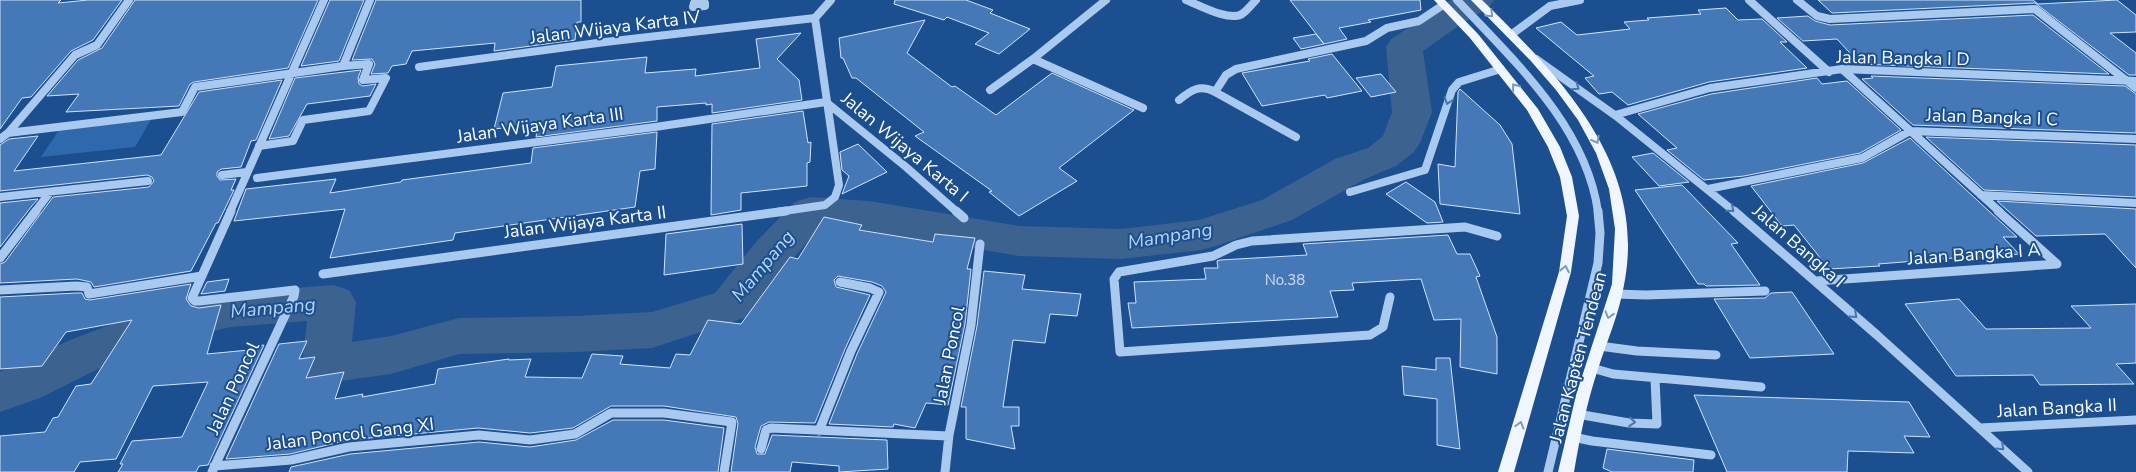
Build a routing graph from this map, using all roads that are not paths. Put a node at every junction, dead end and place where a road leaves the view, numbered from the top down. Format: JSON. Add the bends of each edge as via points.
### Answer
{"nodes":[{"id":1,"x":129,"y":0,"type":"edge"},
{"id":2,"x":324,"y":0,"type":"edge"},
{"id":3,"x":370,"y":0,"type":"edge"},
{"id":4,"x":831,"y":0,"type":"edge"},
{"id":5,"x":1106,"y":0,"type":"edge"},
{"id":6,"x":1186,"y":0,"type":"edge"},
{"id":7,"x":1256,"y":0,"type":"edge"},
{"id":8,"x":1457,"y":0,"type":"edge"},
{"id":9,"x":1476,"y":0,"type":"edge"},
{"id":10,"x":1580,"y":0,"type":"edge"},
{"id":11,"x":1749,"y":0,"type":"edge"},
{"id":12,"x":1797,"y":0,"type":"edge"},
{"id":13,"x":1444,"y":6,"type":"edge"},
{"id":14,"x":816,"y":18,"type":"junction"},
{"id":15,"x":1508,"y":31,"type":"junction"},
{"id":16,"x":1033,"y":59,"type":"junction"},
{"id":17,"x":1536,"y":59,"type":"junction"},
{"id":18,"x":342,"y":66,"type":"junction"},
{"id":19,"x":419,"y":67,"type":"dead end"},
{"id":20,"x":1501,"y":69,"type":"junction"},
{"id":21,"x":1842,"y":69,"type":"junction"},
{"id":22,"x":1829,"y":72,"type":"junction"},
{"id":23,"x":292,"y":74,"type":"junction"},
{"id":24,"x":2125,"y":80,"type":"junction"},
{"id":25,"x":2136,"y":81,"type":"edge"},
{"id":26,"x":2136,"y":88,"type":"edge"},
{"id":27,"x":990,"y":90,"type":"dead end"},
{"id":28,"x":1215,"y":92,"type":"junction"},
{"id":29,"x":1179,"y":100,"type":"dead end"},
{"id":30,"x":826,"y":102,"type":"junction"},
{"id":31,"x":1143,"y":108,"type":"dead end"},
{"id":32,"x":1615,"y":115,"type":"junction"},
{"id":33,"x":1910,"y":131,"type":"junction"},
{"id":34,"x":8,"y":133,"type":"junction"},
{"id":35,"x":1296,"y":137,"type":"dead end"},
{"id":36,"x":2136,"y":138,"type":"edge"},
{"id":37,"x":0,"y":139,"type":"edge"},
{"id":38,"x":259,"y":146,"type":"junction"},
{"id":39,"x":248,"y":172,"type":"junction"},
{"id":40,"x":222,"y":175,"type":"dead end"},
{"id":41,"x":257,"y":178,"type":"dead end"},
{"id":42,"x":148,"y":181,"type":"dead end"},
{"id":43,"x":839,"y":185,"type":"joint"},
{"id":44,"x":1708,"y":189,"type":"junction"},
{"id":45,"x":50,"y":192,"type":"junction"},
{"id":46,"x":1350,"y":192,"type":"dead end"},
{"id":47,"x":1981,"y":195,"type":"junction"},
{"id":48,"x":0,"y":196,"type":"edge"},
{"id":49,"x":2136,"y":203,"type":"edge"},
{"id":50,"x":964,"y":218,"type":"dead end"},
{"id":51,"x":1497,"y":236,"type":"dead end"},
{"id":52,"x":980,"y":244,"type":"dead end"},
{"id":53,"x":0,"y":258,"type":"edge"},
{"id":54,"x":323,"y":274,"type":"dead end"},
{"id":55,"x":202,"y":276,"type":"junction"},
{"id":56,"x":1816,"y":281,"type":"junction"},
{"id":57,"x":840,"y":282,"type":"dead end"},
{"id":58,"x":0,"y":290,"type":"edge"},
{"id":59,"x":1765,"y":291,"type":"dead end"},
{"id":60,"x":1615,"y":294,"type":"junction"},
{"id":61,"x":1390,"y":297,"type":"dead end"},
{"id":62,"x":1599,"y":346,"type":"junction"},
{"id":63,"x":1716,"y":355,"type":"dead end"},
{"id":64,"x":1592,"y":368,"type":"junction"},
{"id":65,"x":1655,"y":378,"type":"junction"},
{"id":66,"x":1761,"y":387,"type":"dead end"},
{"id":67,"x":1577,"y":414,"type":"junction"},
{"id":68,"x":2136,"y":420,"type":"edge"},
{"id":69,"x":1980,"y":428,"type":"junction"},
{"id":70,"x":818,"y":431,"type":"junction"},
{"id":71,"x":948,"y":436,"type":"junction"},
{"id":72,"x":1573,"y":437,"type":"junction"},
{"id":73,"x":761,"y":449,"type":"dead end"},
{"id":74,"x":1711,"y":455,"type":"dead end"},
{"id":75,"x":213,"y":469,"type":"edge"},
{"id":76,"x":724,"y":472,"type":"edge"},
{"id":77,"x":945,"y":472,"type":"edge"},
{"id":78,"x":1506,"y":472,"type":"edge"},
{"id":79,"x":1548,"y":472,"type":"edge"},
{"id":80,"x":1566,"y":472,"type":"edge"},
{"id":81,"x":2028,"y":472,"type":"edge"}],
"edges":[{"from":1,"to":34,"type":"street","via":[[97,45],[75,55]]},
{"from":2,"to":23,"type":"street"},
{"from":3,"to":18,"type":"street"},
{"from":4,"to":14,"type":"street"},
{"from":5,"to":16,"type":"street"},
{"from":6,"to":7,"type":"street","via":[[1227,16],[1241,14]]},
{"from":8,"to":79,"type":"street","via":[[1552,108],[1581,154],[1598,208],[1598,264]]},
{"from":9,"to":15,"type":"main road","name":"Jalan Kapten Tendean","one_way":true},
{"from":10,"to":15,"type":"street","via":[[1545,7]]},
{"from":11,"to":22,"type":"street"},
{"from":12,"to":24,"type":"street","via":[[1818,16],[1830,19],[2035,9]]},
{"from":13,"to":20,"type":"main road","name":"Jalan Kapten Tendean"},
{"from":13,"to":28,"type":"street","via":[[1419,21],[1388,28],[1366,42],[1236,69],[1226,75]]},
{"from":14,"to":19,"type":"street","name":"Jalan Wijaya Karta IV"},
{"from":14,"to":30,"type":"street","name":"Jalan Wijaya Karta I"},
{"from":15,"to":17,"type":"main road","name":"Jalan Kapten Tendean"},
{"from":16,"to":27,"type":"street"},
{"from":16,"to":31,"type":"street"},
{"from":17,"to":32,"type":"street","name":"Jalan Bangka I","one_way":true},
{"from":17,"to":60,"type":"main road","name":"Jalan Kapten Tendean","one_way":true,"via":[[1567,95],[1589,128],[1602,150],[1614,184],[1621,229],[1620,271]]},
{"from":18,"to":23,"type":"street"},
{"from":18,"to":38,"type":"street","via":[[370,64],[363,80],[386,78],[370,111],[303,120],[293,141]]},
{"from":20,"to":46,"type":"street","one_way":true,"via":[[1459,82],[1452,90],[1425,170]]},
{"from":78,"to":20,"type":"main road","name":"Jalan Kapten Tendean","one_way":true,"via":[[1565,272],[1573,216],[1566,177],[1554,147],[1532,109]]},
{"from":21,"to":22,"type":"street","name":"Jalan Bangka I D"},
{"from":21,"to":24,"type":"street","name":"Jalan Bangka I D"},
{"from":21,"to":33,"type":"street"},
{"from":22,"to":32,"type":"street","name":"Jalan Bangka I D","via":[[1710,88]]},
{"from":23,"to":34,"type":"street","via":[[195,87],[182,112]]},
{"from":23,"to":38,"type":"street"},
{"from":24,"to":25,"type":"street","name":"Jalan Bangka I D"},
{"from":24,"to":26,"type":"street"},
{"from":28,"to":29,"type":"street","via":[[1201,86]]},
{"from":28,"to":35,"type":"street"},
{"from":30,"to":41,"type":"street","name":"Jalan Wijaya Karta III"},
{"from":30,"to":43,"type":"street","name":"Jalan Wijaya Karta I"},
{"from":30,"to":50,"type":"street","name":"Jalan Wijaya Karta I"},
{"from":32,"to":44,"type":"street","name":"Jalan Bangka I"},
{"from":33,"to":36,"type":"street","name":"Jalan Bangka I C"},
{"from":33,"to":44,"type":"street","name":"Jalan Bangka I C","via":[[1862,158]]},
{"from":33,"to":47,"type":"street"},
{"from":34,"to":37,"type":"street"},
{"from":38,"to":39,"type":"street"},
{"from":39,"to":40,"type":"street"},
{"from":39,"to":55,"type":"street"},
{"from":42,"to":45,"type":"street"},
{"from":43,"to":54,"type":"street","name":"Jalan Wijaya Karta II","via":[[835,197],[825,205]]},
{"from":44,"to":56,"type":"street","name":"Jalan Bangka I","one_way":true},
{"from":45,"to":48,"type":"street"},
{"from":45,"to":53,"type":"street"},
{"from":47,"to":49,"type":"street"},
{"from":47,"to":56,"type":"street","name":"Jalan Bangka I A","via":[[2057,264]]},
{"from":51,"to":61,"type":"street","via":[[1465,227],[1237,242],[1213,256],[1127,270],[1119,272],[1114,279],[1120,352],[1370,335],[1383,327]]},
{"from":52,"to":71,"type":"street","name":"Jalan Poncol","via":[[976,301]]},
{"from":55,"to":58,"type":"street","via":[[89,294],[87,287],[76,286]]},
{"from":55,"to":75,"type":"street","name":"Jalan Poncol","via":[[192,298],[195,301],[294,293]]},
{"from":56,"to":69,"type":"street","name":"Jalan Bangka I","one_way":true},
{"from":57,"to":70,"type":"street","via":[[879,292]]},
{"from":59,"to":60,"type":"street"},
{"from":60,"to":62,"type":"main road","name":"Jalan Kapten Tendean","one_way":true},
{"from":62,"to":63,"type":"street"},
{"from":62,"to":64,"type":"main road","name":"Jalan Kapten Tendean"},
{"from":64,"to":65,"type":"street","via":[[1613,374]]},
{"from":64,"to":67,"type":"main road","name":"Jalan Kapten Tendean"},
{"from":65,"to":66,"type":"street"},
{"from":67,"to":65,"type":"street","one_way":true,"via":[[1657,424]]},
{"from":67,"to":72,"type":"main road","name":"Jalan Kapten Tendean"},
{"from":68,"to":69,"type":"street","name":"Jalan Bangka II"},
{"from":69,"to":81,"type":"street","name":"Jalan Bangka I","one_way":true},
{"from":70,"to":71,"type":"street"},
{"from":70,"to":73,"type":"street","via":[[766,430]]},
{"from":71,"to":77,"type":"street","name":"Jalan Poncol"},
{"from":72,"to":74,"type":"street"},
{"from":72,"to":80,"type":"main road","name":"Jalan Kapten Tendean"},
{"from":75,"to":76,"type":"street","name":"Jalan Poncol Gang XI","via":[[291,460],[349,447],[479,435],[530,440],[575,434],[612,413],[664,413],[732,422]]}]}
